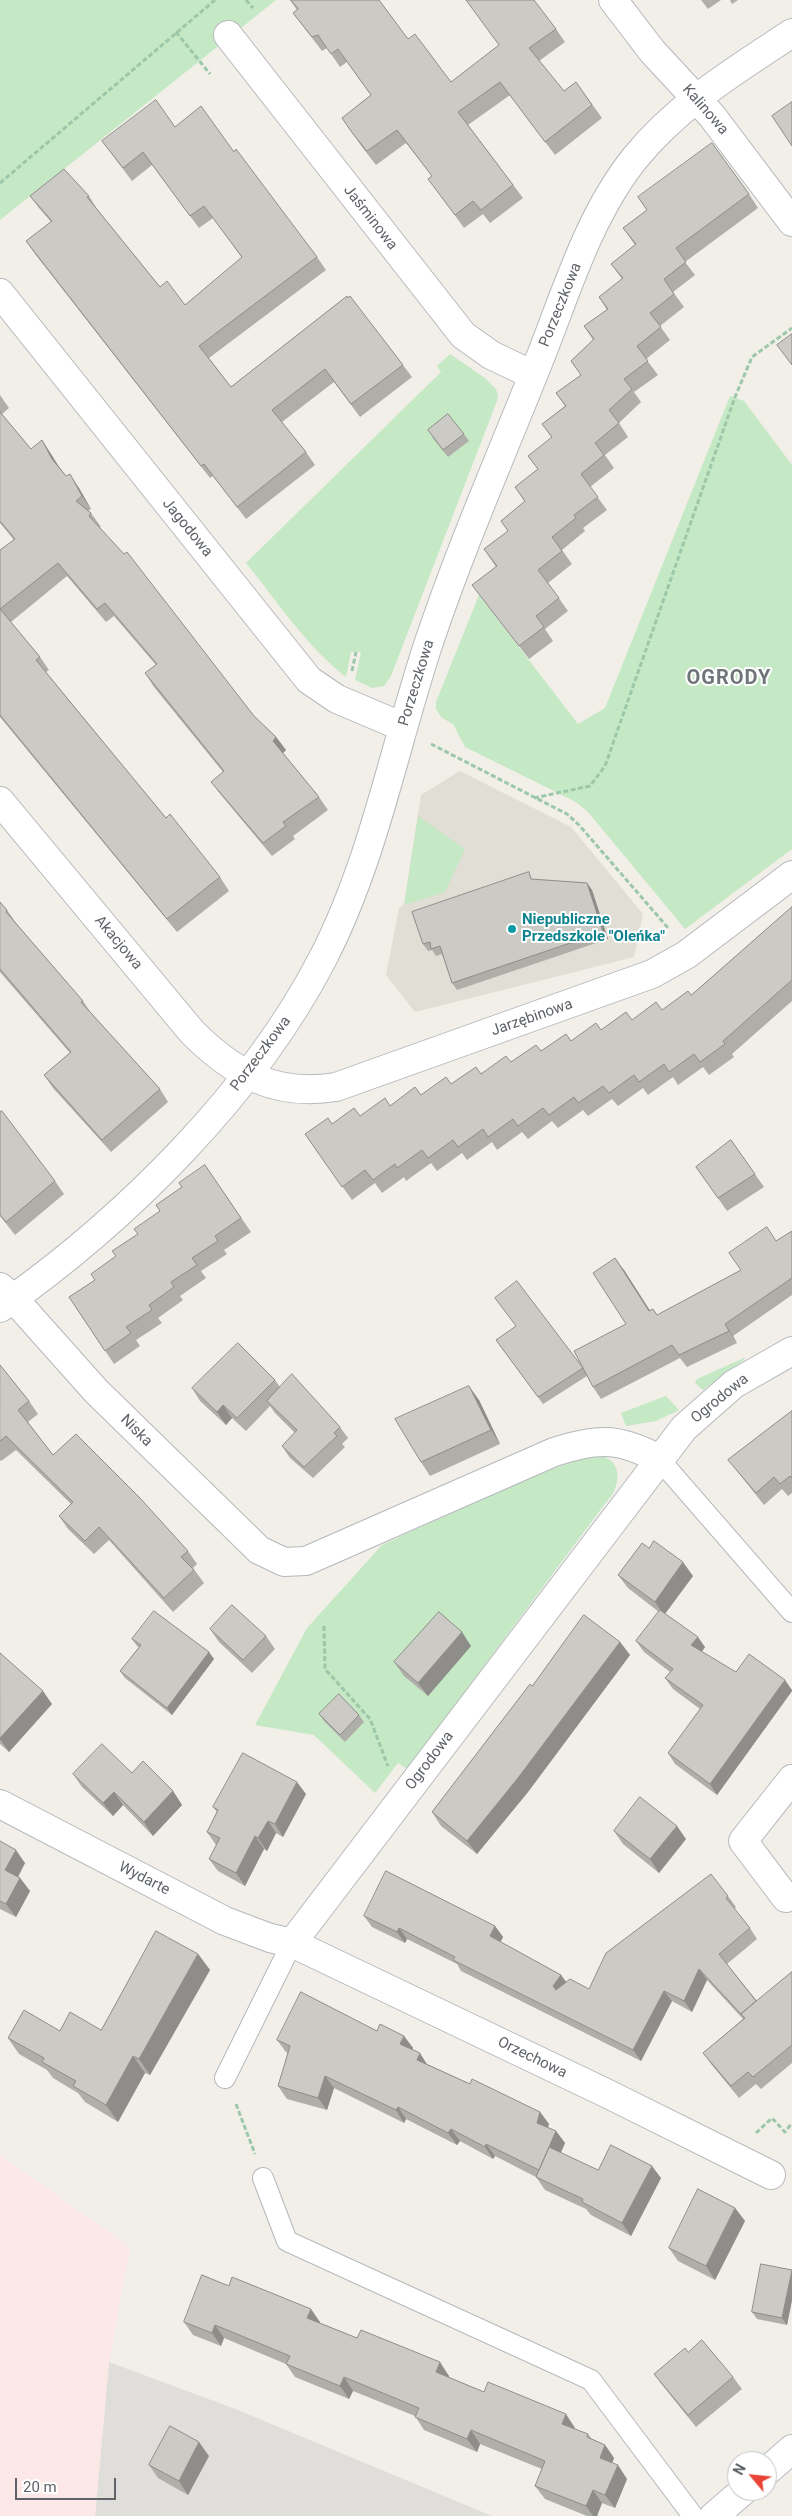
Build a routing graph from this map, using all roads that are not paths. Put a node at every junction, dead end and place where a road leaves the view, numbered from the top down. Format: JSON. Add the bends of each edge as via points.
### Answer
{"nodes":[{"id":1,"x":613,"y":0,"type":"edge"},
{"id":2,"x":792,"y":33,"type":"edge"},
{"id":3,"x":228,"y":35,"type":"dead end"},
{"id":4,"x":696,"y":98,"type":"junction"},
{"id":5,"x":792,"y":222,"type":"edge"},
{"id":6,"x":0,"y":293,"type":"edge"},
{"id":7,"x":533,"y":375,"type":"junction"},
{"id":8,"x":403,"y":727,"type":"junction"},
{"id":9,"x":0,"y":801,"type":"edge"},
{"id":10,"x":792,"y":875,"type":"edge"},
{"id":11,"x":247,"y":1075,"type":"junction"},
{"id":12,"x":5,"y":1298,"type":"edge"},
{"id":13,"x":792,"y":1351,"type":"edge"},
{"id":14,"x":659,"y":1459,"type":"junction"},
{"id":15,"x":792,"y":1612,"type":"edge"},
{"id":16,"x":792,"y":1779,"type":"edge"},
{"id":17,"x":0,"y":1804,"type":"edge"},
{"id":18,"x":786,"y":1898,"type":"dead end"},
{"id":19,"x":292,"y":1943,"type":"junction"},
{"id":20,"x":226,"y":2078,"type":"dead end"},
{"id":21,"x":770,"y":2175,"type":"dead end"},
{"id":22,"x":264,"y":2178,"type":"road end"},
{"id":23,"x":792,"y":2449,"type":"edge"},
{"id":24,"x":777,"y":2462,"type":"edge"},
{"id":25,"x":731,"y":2501,"type":"edge"},
{"id":26,"x":693,"y":2516,"type":"edge"},
{"id":27,"x":714,"y":2516,"type":"edge"}],
"edges":[{"from":1,"to":4,"type":"street","name":"Kalinowa","via":[[652,51]]},
{"from":2,"to":4,"type":"street","name":"Porzeczkowa"},
{"from":3,"to":7,"type":"street","name":"Jaśminowa","via":[[462,335],[491,356]]},
{"from":4,"to":5,"type":"street","name":"Kalinowa"},
{"from":4,"to":7,"type":"street","name":"Porzeczkowa","via":[[654,136],[614,189],[586,243]]},
{"from":6,"to":8,"type":"street","name":"Jagodowa","via":[[309,680],[337,699]]},
{"from":7,"to":8,"type":"street","name":"Porzeczkowa","via":[[453,574]]},
{"from":8,"to":11,"type":"street","name":"Porzeczkowa","via":[[361,865],[325,954],[280,1032]]},
{"from":9,"to":11,"type":"street","name":"Akacjowa","via":[[192,1032],[227,1064]]},
{"from":10,"to":11,"type":"street","name":"Jarzębinowa","via":[[686,955],[634,982],[336,1087],[298,1091]]},
{"from":11,"to":12,"type":"street","name":"Porzeczkowa","via":[[187,1144],[111,1220]]},
{"from":12,"to":14,"type":"street","name":"Niska","via":[[259,1550],[284,1562],[306,1561],[580,1443],[601,1440],[622,1443]]},
{"from":13,"to":14,"type":"street","name":"Ogrodowa","via":[[734,1384],[708,1405]]},
{"from":14,"to":15,"type":"lane"},
{"from":14,"to":19,"type":"street","name":"Ogrodowa"},
{"from":16,"to":18,"type":"street","via":[[743,1841]]},
{"from":17,"to":19,"type":"street","name":"Wydarte","via":[[225,1921]]},
{"from":19,"to":20,"type":"lane","name":"Ogrodowa"},
{"from":19,"to":21,"type":"street","name":"Orzechowa"},
{"from":22,"to":26,"type":"lane","via":[[286,2241],[591,2380]]},
{"from":23,"to":24,"type":"street"},
{"from":25,"to":27,"type":"street"}]}
